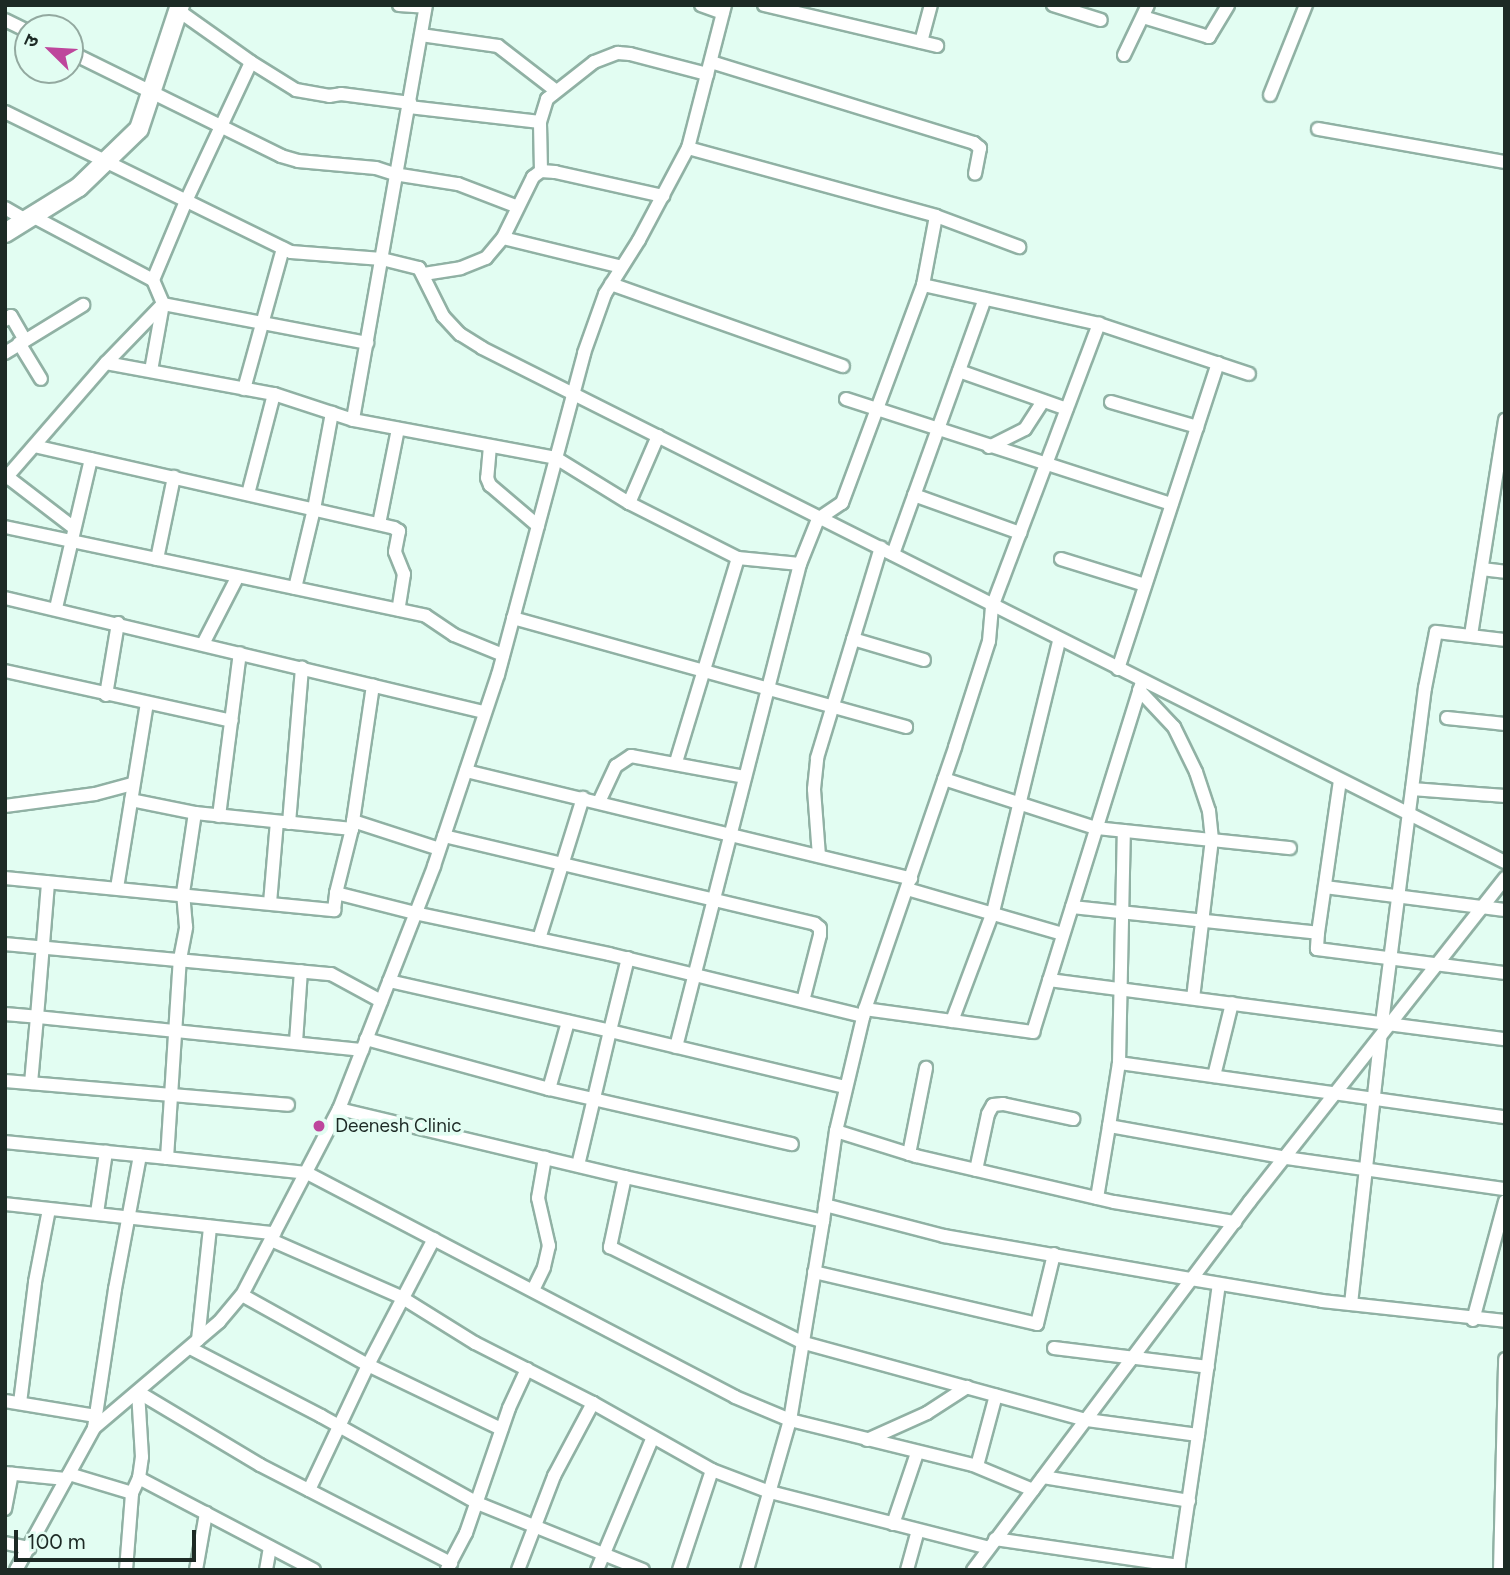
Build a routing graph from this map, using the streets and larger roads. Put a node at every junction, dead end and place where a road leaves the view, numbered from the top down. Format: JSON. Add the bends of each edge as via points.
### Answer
{"nodes":[{"id":1,"x":399,"y":5,"type":"edge"},
{"id":2,"x":701,"y":5,"type":"edge"},
{"id":3,"x":764,"y":5,"type":"edge"},
{"id":4,"x":931,"y":5,"type":"edge"},
{"id":5,"x":1053,"y":5,"type":"edge"},
{"id":6,"x":1228,"y":5,"type":"edge"},
{"id":7,"x":1306,"y":5,"type":"edge"},
{"id":8,"x":425,"y":6,"type":"edge"},
{"id":9,"x":180,"y":8,"type":"edge"},
{"id":10,"x":724,"y":9,"type":"edge"},
{"id":11,"x":1146,"y":11,"type":"edge"},
{"id":12,"x":1101,"y":20,"type":"dead end"},
{"id":13,"x":421,"y":35,"type":"junction"},
{"id":14,"x":922,"y":42,"type":"junction"},
{"id":15,"x":937,"y":46,"type":"dead end"},
{"id":16,"x":1124,"y":55,"type":"dead end"},
{"id":17,"x":84,"y":59,"type":"edge"},
{"id":18,"x":251,"y":62,"type":"junction"},
{"id":19,"x":709,"y":68,"type":"junction"},
{"id":20,"x":555,"y":90,"type":"junction"},
{"id":21,"x":151,"y":92,"type":"junction"},
{"id":22,"x":1269,"y":95,"type":"dead end"},
{"id":23,"x":410,"y":105,"type":"junction"},
{"id":24,"x":5,"y":112,"type":"edge"},
{"id":25,"x":540,"y":122,"type":"junction"},
{"id":26,"x":223,"y":127,"type":"junction"},
{"id":27,"x":1318,"y":129,"type":"dead end"},
{"id":28,"x":688,"y":148,"type":"junction"},
{"id":29,"x":105,"y":162,"type":"junction"},
{"id":30,"x":1505,"y":162,"type":"edge"},
{"id":31,"x":541,"y":171,"type":"junction"},
{"id":32,"x":394,"y":174,"type":"junction"},
{"id":33,"x":975,"y":174,"type":"dead end"},
{"id":34,"x":663,"y":196,"type":"junction"},
{"id":35,"x":186,"y":201,"type":"junction"},
{"id":36,"x":518,"y":207,"type":"junction"},
{"id":37,"x":5,"y":208,"type":"edge"},
{"id":38,"x":936,"y":216,"type":"junction"},
{"id":39,"x":29,"y":218,"type":"junction"},
{"id":40,"x":5,"y":233,"type":"edge"},
{"id":41,"x":503,"y":237,"type":"junction"},
{"id":42,"x":1019,"y":247,"type":"dead end"},
{"id":43,"x":283,"y":248,"type":"junction"},
{"id":44,"x":382,"y":259,"type":"junction"},
{"id":45,"x":622,"y":267,"type":"junction"},
{"id":46,"x":424,"y":274,"type":"junction"},
{"id":47,"x":153,"y":279,"type":"junction"},
{"id":48,"x":611,"y":284,"type":"junction"},
{"id":49,"x":923,"y":285,"type":"junction"},
{"id":50,"x":985,"y":299,"type":"junction"},
{"id":51,"x":163,"y":304,"type":"junction"},
{"id":52,"x":83,"y":305,"type":"dead end"},
{"id":53,"x":5,"y":320,"type":"edge"},
{"id":54,"x":264,"y":323,"type":"junction"},
{"id":55,"x":1099,"y":324,"type":"junction"},
{"id":56,"x":22,"y":341,"type":"junction"},
{"id":57,"x":367,"y":343,"type":"junction"},
{"id":58,"x":5,"y":353,"type":"edge"},
{"id":59,"x":106,"y":363,"type":"junction"},
{"id":60,"x":1218,"y":363,"type":"junction"},
{"id":61,"x":843,"y":366,"type":"dead end"},
{"id":62,"x":151,"y":371,"type":"junction"},
{"id":63,"x":959,"y":371,"type":"junction"},
{"id":64,"x":1249,"y":373,"type":"dead end"},
{"id":65,"x":41,"y":379,"type":"dead end"},
{"id":66,"x":244,"y":388,"type":"junction"},
{"id":67,"x":574,"y":392,"type":"junction"},
{"id":68,"x":274,"y":394,"type":"junction"},
{"id":69,"x":846,"y":399,"type":"dead end"},
{"id":70,"x":1044,"y":401,"type":"junction"},
{"id":71,"x":1111,"y":402,"type":"dead end"},
{"id":72,"x":1067,"y":409,"type":"junction"},
{"id":73,"x":877,"y":410,"type":"junction"},
{"id":74,"x":332,"y":413,"type":"junction"},
{"id":75,"x":353,"y":420,"type":"junction"},
{"id":76,"x":1197,"y":427,"type":"junction"},
{"id":77,"x":1504,"y":428,"type":"edge"},
{"id":78,"x":398,"y":429,"type":"junction"},
{"id":79,"x":937,"y":430,"type":"junction"},
{"id":80,"x":658,"y":436,"type":"junction"},
{"id":81,"x":34,"y":446,"type":"junction"},
{"id":82,"x":490,"y":446,"type":"junction"},
{"id":83,"x":989,"y":447,"type":"junction"},
{"id":84,"x":556,"y":458,"type":"junction"},
{"id":85,"x":90,"y":459,"type":"junction"},
{"id":86,"x":1046,"y":465,"type":"junction"},
{"id":87,"x":6,"y":477,"type":"edge"},
{"id":88,"x":174,"y":477,"type":"junction"},
{"id":89,"x":248,"y":494,"type":"junction"},
{"id":90,"x":914,"y":495,"type":"junction"},
{"id":91,"x":1499,"y":502,"type":"edge"},
{"id":92,"x":629,"y":503,"type":"junction"},
{"id":93,"x":1172,"y":504,"type":"junction"},
{"id":94,"x":314,"y":509,"type":"junction"},
{"id":95,"x":818,"y":519,"type":"junction"},
{"id":96,"x":379,"y":524,"type":"junction"},
{"id":97,"x":538,"y":526,"type":"junction"},
{"id":98,"x":5,"y":527,"type":"edge"},
{"id":99,"x":1020,"y":533,"type":"junction"},
{"id":100,"x":72,"y":534,"type":"junction"},
{"id":101,"x":881,"y":547,"type":"junction"},
{"id":102,"x":893,"y":554,"type":"junction"},
{"id":103,"x":738,"y":558,"type":"junction"},
{"id":104,"x":157,"y":559,"type":"junction"},
{"id":105,"x":1061,"y":559,"type":"dead end"},
{"id":106,"x":800,"y":564,"type":"junction"},
{"id":107,"x":1482,"y":569,"type":"junction"},
{"id":108,"x":1505,"y":572,"type":"edge"},
{"id":109,"x":238,"y":576,"type":"junction"},
{"id":110,"x":1145,"y":585,"type":"junction"},
{"id":111,"x":295,"y":588,"type":"junction"},
{"id":112,"x":5,"y":598,"type":"edge"},
{"id":113,"x":992,"y":607,"type":"junction"},
{"id":114,"x":56,"y":608,"type":"junction"},
{"id":115,"x":398,"y":610,"type":"junction"},
{"id":116,"x":513,"y":618,"type":"junction"},
{"id":117,"x":118,"y":623,"type":"junction"},
{"id":118,"x":1471,"y":635,"type":"junction"},
{"id":119,"x":853,"y":639,"type":"junction"},
{"id":120,"x":1505,"y":640,"type":"edge"},
{"id":121,"x":1059,"y":641,"type":"junction"},
{"id":122,"x":203,"y":644,"type":"junction"},
{"id":123,"x":240,"y":653,"type":"junction"},
{"id":124,"x":503,"y":655,"type":"junction"},
{"id":125,"x":924,"y":660,"type":"dead end"},
{"id":126,"x":302,"y":668,"type":"junction"},
{"id":127,"x":1118,"y":669,"type":"junction"},
{"id":128,"x":5,"y":671,"type":"edge"},
{"id":129,"x":704,"y":671,"type":"junction"},
{"id":130,"x":373,"y":685,"type":"junction"},
{"id":131,"x":1140,"y":685,"type":"junction"},
{"id":132,"x":768,"y":689,"type":"junction"},
{"id":133,"x":106,"y":695,"type":"junction"},
{"id":134,"x":148,"y":703,"type":"junction"},
{"id":135,"x":832,"y":706,"type":"junction"},
{"id":136,"x":485,"y":712,"type":"junction"},
{"id":137,"x":1447,"y":718,"type":"dead end"},
{"id":138,"x":232,"y":721,"type":"junction"},
{"id":139,"x":1505,"y":724,"type":"edge"},
{"id":140,"x":906,"y":727,"type":"dead end"},
{"id":141,"x":676,"y":762,"type":"junction"},
{"id":142,"x":466,"y":771,"type":"junction"},
{"id":143,"x":744,"y":777,"type":"junction"},
{"id":144,"x":944,"y":779,"type":"junction"},
{"id":145,"x":1340,"y":780,"type":"junction"},
{"id":146,"x":134,"y":784,"type":"junction"},
{"id":147,"x":1412,"y":789,"type":"junction"},
{"id":148,"x":1505,"y":796,"type":"edge"},
{"id":149,"x":583,"y":799,"type":"junction"},
{"id":150,"x":131,"y":800,"type":"junction"},
{"id":151,"x":599,"y":802,"type":"junction"},
{"id":152,"x":1018,"y":803,"type":"junction"},
{"id":153,"x":5,"y":806,"type":"edge"},
{"id":154,"x":195,"y":813,"type":"junction"},
{"id":155,"x":1409,"y":815,"type":"junction"},
{"id":156,"x":219,"y":816,"type":"junction"},
{"id":157,"x":283,"y":822,"type":"junction"},
{"id":158,"x":352,"y":825,"type":"junction"},
{"id":159,"x":1096,"y":828,"type":"junction"},
{"id":160,"x":1124,"y":831,"type":"junction"},
{"id":161,"x":730,"y":834,"type":"junction"},
{"id":162,"x":1212,"y":839,"type":"junction"},
{"id":163,"x":442,"y":843,"type":"junction"},
{"id":164,"x":1290,"y":848,"type":"dead end"},
{"id":165,"x":818,"y":856,"type":"junction"},
{"id":166,"x":1505,"y":862,"type":"edge"},
{"id":167,"x":561,"y":864,"type":"junction"},
{"id":168,"x":5,"y":878,"type":"edge"},
{"id":169,"x":1505,"y":878,"type":"edge"},
{"id":170,"x":48,"y":881,"type":"junction"},
{"id":171,"x":909,"y":884,"type":"junction"},
{"id":172,"x":1325,"y":887,"type":"junction"},
{"id":173,"x":117,"y":888,"type":"junction"},
{"id":174,"x":336,"y":893,"type":"junction"},
{"id":175,"x":183,"y":894,"type":"junction"},
{"id":176,"x":1398,"y":896,"type":"junction"},
{"id":177,"x":713,"y":899,"type":"junction"},
{"id":178,"x":270,"y":903,"type":"junction"},
{"id":179,"x":1483,"y":905,"type":"junction"},
{"id":180,"x":1072,"y":907,"type":"junction"},
{"id":181,"x":1505,"y":910,"type":"edge"},
{"id":182,"x":993,"y":912,"type":"junction"},
{"id":183,"x":1123,"y":912,"type":"junction"},
{"id":184,"x":415,"y":913,"type":"junction"},
{"id":185,"x":1202,"y":921,"type":"junction"},
{"id":186,"x":1318,"y":933,"type":"junction"},
{"id":187,"x":1063,"y":934,"type":"junction"},
{"id":188,"x":539,"y":939,"type":"junction"},
{"id":189,"x":5,"y":944,"type":"edge"},
{"id":190,"x":42,"y":947,"type":"junction"},
{"id":191,"x":628,"y":958,"type":"junction"},
{"id":192,"x":180,"y":959,"type":"junction"},
{"id":193,"x":1390,"y":959,"type":"junction"},
{"id":194,"x":1436,"y":965,"type":"junction"},
{"id":195,"x":301,"y":971,"type":"junction"},
{"id":196,"x":694,"y":974,"type":"junction"},
{"id":197,"x":1505,"y":974,"type":"edge"},
{"id":198,"x":1049,"y":980,"type":"junction"},
{"id":199,"x":389,"y":981,"type":"junction"},
{"id":200,"x":1123,"y":989,"type":"junction"},
{"id":201,"x":1193,"y":998,"type":"junction"},
{"id":202,"x":381,"y":1001,"type":"junction"},
{"id":203,"x":803,"y":1001,"type":"junction"},
{"id":204,"x":1232,"y":1003,"type":"junction"},
{"id":205,"x":864,"y":1013,"type":"junction"},
{"id":206,"x":5,"y":1014,"type":"edge"},
{"id":207,"x":37,"y":1017,"type":"junction"},
{"id":208,"x":952,"y":1021,"type":"junction"},
{"id":209,"x":568,"y":1022,"type":"junction"},
{"id":210,"x":1387,"y":1023,"type":"junction"},
{"id":211,"x":175,"y":1029,"type":"junction"},
{"id":212,"x":610,"y":1031,"type":"junction"},
{"id":213,"x":1380,"y":1038,"type":"junction"},
{"id":214,"x":1505,"y":1039,"type":"edge"},
{"id":215,"x":296,"y":1042,"type":"junction"},
{"id":216,"x":364,"y":1044,"type":"junction"},
{"id":217,"x":676,"y":1047,"type":"junction"},
{"id":218,"x":1119,"y":1063,"type":"junction"},
{"id":219,"x":926,"y":1068,"type":"dead end"},
{"id":220,"x":1214,"y":1076,"type":"junction"},
{"id":221,"x":5,"y":1081,"type":"edge"},
{"id":222,"x":31,"y":1083,"type":"junction"},
{"id":223,"x":845,"y":1087,"type":"junction"},
{"id":224,"x":549,"y":1089,"type":"junction"},
{"id":225,"x":1337,"y":1094,"type":"junction"},
{"id":226,"x":171,"y":1096,"type":"junction"},
{"id":227,"x":1374,"y":1098,"type":"junction"},
{"id":228,"x":594,"y":1100,"type":"junction"},
{"id":229,"x":288,"y":1105,"type":"dead end"},
{"id":230,"x":339,"y":1108,"type":"junction"},
{"id":231,"x":1505,"y":1117,"type":"edge"},
{"id":232,"x":1073,"y":1119,"type":"dead end"},
{"id":233,"x":1110,"y":1126,"type":"junction"},
{"id":234,"x":836,"y":1131,"type":"junction"},
{"id":235,"x":5,"y":1142,"type":"edge"},
{"id":236,"x":792,"y":1144,"type":"dead end"},
{"id":237,"x":106,"y":1152,"type":"junction"},
{"id":238,"x":909,"y":1154,"type":"junction"},
{"id":239,"x":140,"y":1156,"type":"junction"},
{"id":240,"x":167,"y":1158,"type":"junction"},
{"id":241,"x":545,"y":1158,"type":"junction"},
{"id":242,"x":1286,"y":1158,"type":"junction"},
{"id":243,"x":578,"y":1165,"type":"junction"},
{"id":244,"x":1366,"y":1169,"type":"junction"},
{"id":245,"x":976,"y":1170,"type":"junction"},
{"id":246,"x":307,"y":1173,"type":"junction"},
{"id":247,"x":625,"y":1177,"type":"junction"},
{"id":248,"x":1505,"y":1189,"type":"edge"},
{"id":249,"x":1097,"y":1198,"type":"junction"},
{"id":250,"x":1505,"y":1201,"type":"edge"},
{"id":251,"x":5,"y":1204,"type":"edge"},
{"id":252,"x":825,"y":1206,"type":"junction"},
{"id":253,"x":49,"y":1209,"type":"junction"},
{"id":254,"x":97,"y":1213,"type":"junction"},
{"id":255,"x":129,"y":1218,"type":"junction"},
{"id":256,"x":823,"y":1221,"type":"junction"},
{"id":257,"x":1235,"y":1222,"type":"junction"},
{"id":258,"x":209,"y":1227,"type":"junction"},
{"id":259,"x":272,"y":1237,"type":"junction"},
{"id":260,"x":435,"y":1239,"type":"junction"},
{"id":261,"x":1500,"y":1239,"type":"edge"},
{"id":262,"x":1054,"y":1254,"type":"junction"},
{"id":263,"x":814,"y":1272,"type":"junction"},
{"id":264,"x":1191,"y":1279,"type":"junction"},
{"id":265,"x":1219,"y":1284,"type":"junction"},
{"id":266,"x":533,"y":1290,"type":"junction"},
{"id":267,"x":242,"y":1295,"type":"junction"},
{"id":268,"x":405,"y":1300,"type":"junction"},
{"id":269,"x":1351,"y":1304,"type":"junction"},
{"id":270,"x":1473,"y":1320,"type":"junction"},
{"id":271,"x":1505,"y":1321,"type":"edge"},
{"id":272,"x":801,"y":1342,"type":"junction"},
{"id":273,"x":194,"y":1344,"type":"junction"},
{"id":274,"x":1054,"y":1348,"type":"dead end"},
{"id":275,"x":1132,"y":1359,"type":"junction"},
{"id":276,"x":1505,"y":1359,"type":"edge"},
{"id":277,"x":368,"y":1365,"type":"junction"},
{"id":278,"x":1208,"y":1367,"type":"junction"},
{"id":279,"x":527,"y":1369,"type":"junction"},
{"id":280,"x":967,"y":1387,"type":"junction"},
{"id":281,"x":138,"y":1392,"type":"junction"},
{"id":282,"x":996,"y":1395,"type":"junction"},
{"id":283,"x":5,"y":1401,"type":"edge"},
{"id":284,"x":20,"y":1403,"type":"junction"},
{"id":285,"x":593,"y":1403,"type":"junction"},
{"id":286,"x":1504,"y":1408,"type":"edge"},
{"id":287,"x":790,"y":1420,"type":"junction"},
{"id":288,"x":1087,"y":1420,"type":"junction"},
{"id":289,"x":95,"y":1422,"type":"junction"},
{"id":290,"x":340,"y":1426,"type":"junction"},
{"id":291,"x":501,"y":1429,"type":"junction"},
{"id":292,"x":1198,"y":1435,"type":"junction"},
{"id":293,"x":653,"y":1437,"type":"junction"},
{"id":294,"x":867,"y":1440,"type":"junction"},
{"id":295,"x":917,"y":1452,"type":"junction"},
{"id":296,"x":978,"y":1466,"type":"junction"},
{"id":297,"x":712,"y":1471,"type":"junction"},
{"id":298,"x":9,"y":1473,"type":"edge"},
{"id":299,"x":67,"y":1477,"type":"junction"},
{"id":300,"x":1043,"y":1477,"type":"junction"},
{"id":301,"x":139,"y":1478,"type":"junction"},
{"id":302,"x":309,"y":1490,"type":"junction"},
{"id":303,"x":1033,"y":1490,"type":"junction"},
{"id":304,"x":770,"y":1492,"type":"junction"},
{"id":305,"x":132,"y":1493,"type":"junction"},
{"id":306,"x":1189,"y":1501,"type":"junction"},
{"id":307,"x":477,"y":1503,"type":"junction"},
{"id":308,"x":5,"y":1509,"type":"edge"},
{"id":309,"x":206,"y":1513,"type":"junction"},
{"id":310,"x":893,"y":1524,"type":"junction"},
{"id":311,"x":534,"y":1526,"type":"junction"},
{"id":312,"x":918,"y":1530,"type":"junction"},
{"id":313,"x":5,"y":1543,"type":"edge"},
{"id":314,"x":992,"y":1543,"type":"junction"},
{"id":315,"x":270,"y":1547,"type":"junction"},
{"id":316,"x":29,"y":1548,"type":"junction"},
{"id":317,"x":603,"y":1556,"type":"junction"},
{"id":318,"x":449,"y":1567,"type":"edge"},
{"id":319,"x":1179,"y":1568,"type":"edge"},
{"id":320,"x":16,"y":1570,"type":"edge"},
{"id":321,"x":126,"y":1570,"type":"edge"},
{"id":322,"x":196,"y":1570,"type":"edge"},
{"id":323,"x":266,"y":1570,"type":"edge"},
{"id":324,"x":314,"y":1570,"type":"edge"},
{"id":325,"x":518,"y":1570,"type":"edge"},
{"id":326,"x":597,"y":1570,"type":"edge"},
{"id":327,"x":643,"y":1570,"type":"edge"},
{"id":328,"x":679,"y":1570,"type":"edge"},
{"id":329,"x":747,"y":1570,"type":"edge"},
{"id":330,"x":906,"y":1570,"type":"edge"},
{"id":331,"x":973,"y":1570,"type":"edge"},
{"id":332,"x":1500,"y":1570,"type":"edge"}],
"edges":[{"from":1,"to":8,"type":"street"},
{"from":2,"to":10,"type":"street"},
{"from":3,"to":14,"type":"street"},
{"from":4,"to":14,"type":"street"},
{"from":5,"to":12,"type":"street"},
{"from":6,"to":11,"type":"street","via":[[1209,37]]},
{"from":7,"to":22,"type":"street"},
{"from":8,"to":13,"type":"street"},
{"from":9,"to":18,"type":"street"},
{"from":9,"to":21,"type":"street"},
{"from":10,"to":19,"type":"street"},
{"from":11,"to":16,"type":"street"},
{"from":13,"to":20,"type":"street","via":[[498,46]]},
{"from":13,"to":23,"type":"street"},
{"from":14,"to":15,"type":"street"},
{"from":17,"to":21,"type":"street"},
{"from":18,"to":23,"type":"street","via":[[296,90]]},
{"from":18,"to":26,"type":"street"},
{"from":19,"to":20,"type":"street","via":[[618,53],[594,62]]},
{"from":19,"to":28,"type":"street"},
{"from":19,"to":33,"type":"street","via":[[974,143],[980,148]]},
{"from":20,"to":25,"type":"street"},
{"from":21,"to":26,"type":"street"},
{"from":21,"to":29,"type":"street","via":[[139,129]]},
{"from":23,"to":25,"type":"street"},
{"from":23,"to":32,"type":"street"},
{"from":24,"to":29,"type":"street"},
{"from":25,"to":31,"type":"street"},
{"from":26,"to":32,"type":"street","via":[[298,161],[363,166]]},
{"from":26,"to":35,"type":"street"},
{"from":27,"to":30,"type":"street"},
{"from":28,"to":34,"type":"street"},
{"from":28,"to":38,"type":"street"},
{"from":29,"to":35,"type":"street"},
{"from":29,"to":39,"type":"street","via":[[79,187]]},
{"from":31,"to":34,"type":"street"},
{"from":31,"to":36,"type":"street","via":[[533,177]]},
{"from":32,"to":36,"type":"street","via":[[471,187]]},
{"from":32,"to":44,"type":"street"},
{"from":34,"to":45,"type":"street"},
{"from":35,"to":43,"type":"street"},
{"from":35,"to":47,"type":"street"},
{"from":36,"to":41,"type":"street"},
{"from":37,"to":39,"type":"street"},
{"from":38,"to":42,"type":"street"},
{"from":38,"to":49,"type":"street"},
{"from":39,"to":40,"type":"street"},
{"from":39,"to":47,"type":"street"},
{"from":41,"to":45,"type":"street"},
{"from":41,"to":46,"type":"street","via":[[476,263]]},
{"from":43,"to":44,"type":"street"},
{"from":43,"to":54,"type":"street"},
{"from":44,"to":46,"type":"street","via":[[409,264]]},
{"from":44,"to":57,"type":"street"},
{"from":45,"to":48,"type":"street"},
{"from":46,"to":67,"type":"street","via":[[434,301],[460,334]]},
{"from":47,"to":51,"type":"street"},
{"from":48,"to":61,"type":"street"},
{"from":48,"to":67,"type":"street"},
{"from":49,"to":50,"type":"street"},
{"from":49,"to":73,"type":"street"},
{"from":50,"to":55,"type":"street"},
{"from":50,"to":63,"type":"street"},
{"from":51,"to":54,"type":"street"},
{"from":51,"to":59,"type":"street"},
{"from":51,"to":62,"type":"street"},
{"from":52,"to":56,"type":"street"},
{"from":53,"to":56,"type":"street","via":[[11,316]]},
{"from":54,"to":57,"type":"street"},
{"from":54,"to":66,"type":"street"},
{"from":55,"to":60,"type":"street"},
{"from":55,"to":72,"type":"street"},
{"from":56,"to":58,"type":"street"},
{"from":56,"to":65,"type":"street"},
{"from":57,"to":75,"type":"street"},
{"from":59,"to":62,"type":"street"},
{"from":59,"to":81,"type":"street"},
{"from":60,"to":64,"type":"street"},
{"from":60,"to":76,"type":"street"},
{"from":62,"to":66,"type":"street"},
{"from":63,"to":70,"type":"street"},
{"from":63,"to":79,"type":"street"},
{"from":66,"to":68,"type":"street"},
{"from":67,"to":80,"type":"street"},
{"from":67,"to":84,"type":"street"},
{"from":68,"to":74,"type":"street"},
{"from":68,"to":89,"type":"street"},
{"from":69,"to":73,"type":"street"},
{"from":70,"to":72,"type":"street"},
{"from":70,"to":83,"type":"street","via":[[1025,429]]},
{"from":71,"to":76,"type":"street"},
{"from":72,"to":86,"type":"street"},
{"from":73,"to":79,"type":"street"},
{"from":73,"to":95,"type":"street","via":[[842,503]]},
{"from":74,"to":75,"type":"street"},
{"from":74,"to":94,"type":"street"},
{"from":75,"to":78,"type":"street"},
{"from":76,"to":93,"type":"street"},
{"from":77,"to":91,"type":"street"},
{"from":78,"to":82,"type":"street"},
{"from":78,"to":96,"type":"street"},
{"from":79,"to":83,"type":"street"},
{"from":79,"to":90,"type":"street"},
{"from":80,"to":92,"type":"street"},
{"from":80,"to":95,"type":"street"},
{"from":81,"to":85,"type":"street"},
{"from":81,"to":87,"type":"street"},
{"from":82,"to":84,"type":"street"},
{"from":82,"to":97,"type":"street","via":[[490,485]]},
{"from":83,"to":86,"type":"street"},
{"from":84,"to":92,"type":"street"},
{"from":84,"to":97,"type":"street"},
{"from":85,"to":88,"type":"street"},
{"from":85,"to":100,"type":"street"},
{"from":86,"to":93,"type":"street"},
{"from":86,"to":99,"type":"street"},
{"from":87,"to":100,"type":"street"},
{"from":88,"to":89,"type":"street"},
{"from":88,"to":104,"type":"street"},
{"from":89,"to":94,"type":"street"},
{"from":90,"to":99,"type":"street"},
{"from":90,"to":102,"type":"street"},
{"from":91,"to":107,"type":"street"},
{"from":92,"to":103,"type":"street"},
{"from":93,"to":110,"type":"street"},
{"from":94,"to":96,"type":"street"},
{"from":94,"to":111,"type":"street"},
{"from":95,"to":101,"type":"street"},
{"from":95,"to":106,"type":"street"},
{"from":96,"to":115,"type":"street","via":[[399,531],[395,552],[404,578]]},
{"from":97,"to":116,"type":"street"},
{"from":98,"to":100,"type":"street"},
{"from":99,"to":113,"type":"street"},
{"from":100,"to":104,"type":"street"},
{"from":100,"to":114,"type":"street"},
{"from":101,"to":102,"type":"street"},
{"from":101,"to":119,"type":"street"},
{"from":102,"to":113,"type":"street"},
{"from":103,"to":106,"type":"street"},
{"from":103,"to":129,"type":"street"},
{"from":104,"to":109,"type":"street"},
{"from":105,"to":110,"type":"street"},
{"from":106,"to":132,"type":"street"},
{"from":107,"to":108,"type":"street"},
{"from":107,"to":118,"type":"street"},
{"from":109,"to":111,"type":"street"},
{"from":109,"to":122,"type":"street"},
{"from":110,"to":127,"type":"street"},
{"from":111,"to":115,"type":"street"},
{"from":112,"to":114,"type":"street"},
{"from":113,"to":121,"type":"street"},
{"from":113,"to":144,"type":"street","via":[[989,641]]},
{"from":114,"to":117,"type":"street"},
{"from":115,"to":124,"type":"street","via":[[432,619],[454,635]]},
{"from":116,"to":124,"type":"street"},
{"from":116,"to":129,"type":"street"},
{"from":117,"to":122,"type":"street"},
{"from":117,"to":133,"type":"street"},
{"from":118,"to":120,"type":"street"},
{"from":118,"to":147,"type":"street","via":[[1436,632]]},
{"from":119,"to":125,"type":"street"},
{"from":119,"to":135,"type":"street"},
{"from":121,"to":127,"type":"street"},
{"from":121,"to":152,"type":"street"},
{"from":122,"to":123,"type":"street"},
{"from":123,"to":126,"type":"street"},
{"from":123,"to":138,"type":"street"},
{"from":124,"to":136,"type":"street"},
{"from":126,"to":130,"type":"street"},
{"from":126,"to":157,"type":"street"},
{"from":127,"to":131,"type":"street"},
{"from":128,"to":133,"type":"street"},
{"from":129,"to":132,"type":"street"},
{"from":129,"to":141,"type":"street"},
{"from":130,"to":136,"type":"street"},
{"from":130,"to":158,"type":"street"},
{"from":131,"to":145,"type":"street"},
{"from":131,"to":159,"type":"street"},
{"from":131,"to":162,"type":"street","via":[[1189,753],[1209,811]]},
{"from":132,"to":135,"type":"street"},
{"from":132,"to":143,"type":"street"},
{"from":133,"to":134,"type":"street"},
{"from":134,"to":138,"type":"street"},
{"from":134,"to":146,"type":"street"},
{"from":135,"to":140,"type":"street"},
{"from":135,"to":165,"type":"street","via":[[814,773]]},
{"from":136,"to":142,"type":"street"},
{"from":137,"to":139,"type":"street"},
{"from":138,"to":156,"type":"street"},
{"from":141,"to":143,"type":"street"},
{"from":141,"to":151,"type":"street","via":[[625,757]]},
{"from":142,"to":149,"type":"street"},
{"from":142,"to":163,"type":"street"},
{"from":143,"to":161,"type":"street"},
{"from":144,"to":152,"type":"street"},
{"from":144,"to":171,"type":"street"},
{"from":145,"to":155,"type":"street"},
{"from":145,"to":172,"type":"street"},
{"from":146,"to":150,"type":"street"},
{"from":146,"to":153,"type":"street"},
{"from":147,"to":148,"type":"street"},
{"from":147,"to":155,"type":"street"},
{"from":149,"to":151,"type":"street"},
{"from":149,"to":167,"type":"street"},
{"from":150,"to":154,"type":"street"},
{"from":150,"to":173,"type":"street"},
{"from":151,"to":161,"type":"street"},
{"from":152,"to":159,"type":"street"},
{"from":152,"to":182,"type":"street"},
{"from":154,"to":156,"type":"street"},
{"from":154,"to":175,"type":"street"},
{"from":155,"to":166,"type":"street"},
{"from":155,"to":176,"type":"street"},
{"from":156,"to":157,"type":"street"},
{"from":157,"to":158,"type":"street"},
{"from":157,"to":178,"type":"street"},
{"from":158,"to":163,"type":"street"},
{"from":158,"to":174,"type":"street"},
{"from":159,"to":160,"type":"street"},
{"from":159,"to":180,"type":"street"},
{"from":160,"to":162,"type":"street"},
{"from":160,"to":183,"type":"street"},
{"from":161,"to":165,"type":"street"},
{"from":161,"to":177,"type":"street"},
{"from":162,"to":164,"type":"street"},
{"from":162,"to":185,"type":"street"},
{"from":163,"to":167,"type":"street"},
{"from":163,"to":184,"type":"street"},
{"from":165,"to":171,"type":"street"},
{"from":167,"to":177,"type":"street"},
{"from":167,"to":188,"type":"street"},
{"from":168,"to":170,"type":"street"},
{"from":169,"to":179,"type":"street"},
{"from":170,"to":173,"type":"street"},
{"from":170,"to":190,"type":"street"},
{"from":171,"to":182,"type":"street"},
{"from":171,"to":205,"type":"street"},
{"from":172,"to":176,"type":"street"},
{"from":172,"to":186,"type":"street"},
{"from":173,"to":175,"type":"street"},
{"from":174,"to":178,"type":"street","via":[[334,910]]},
{"from":174,"to":184,"type":"street"},
{"from":175,"to":178,"type":"street"},
{"from":175,"to":192,"type":"street","via":[[186,927]]},
{"from":176,"to":179,"type":"street"},
{"from":176,"to":193,"type":"street"},
{"from":177,"to":196,"type":"street"},
{"from":177,"to":203,"type":"street","via":[[820,928]]},
{"from":179,"to":181,"type":"street"},
{"from":179,"to":194,"type":"street"},
{"from":180,"to":183,"type":"street"},
{"from":180,"to":187,"type":"street"},
{"from":182,"to":187,"type":"street"},
{"from":182,"to":208,"type":"street"},
{"from":183,"to":185,"type":"street"},
{"from":183,"to":200,"type":"street"},
{"from":184,"to":188,"type":"street"},
{"from":184,"to":199,"type":"street"},
{"from":185,"to":186,"type":"street"},
{"from":185,"to":201,"type":"street"},
{"from":186,"to":193,"type":"street","via":[[1317,949]]},
{"from":187,"to":198,"type":"street"},
{"from":188,"to":191,"type":"street"},
{"from":189,"to":190,"type":"street"},
{"from":190,"to":192,"type":"street"},
{"from":190,"to":207,"type":"street"},
{"from":191,"to":196,"type":"street"},
{"from":191,"to":212,"type":"street"},
{"from":192,"to":195,"type":"street"},
{"from":192,"to":211,"type":"street"},
{"from":193,"to":194,"type":"street"},
{"from":193,"to":210,"type":"street"},
{"from":194,"to":197,"type":"street"},
{"from":194,"to":210,"type":"street"},
{"from":195,"to":202,"type":"street","via":[[331,974]]},
{"from":195,"to":215,"type":"street"},
{"from":196,"to":203,"type":"street"},
{"from":196,"to":217,"type":"street"},
{"from":198,"to":200,"type":"street"},
{"from":198,"to":208,"type":"street","via":[[1033,1032]]},
{"from":199,"to":202,"type":"street"},
{"from":199,"to":209,"type":"street"},
{"from":200,"to":201,"type":"street"},
{"from":200,"to":218,"type":"street"},
{"from":201,"to":204,"type":"street"},
{"from":202,"to":216,"type":"street"},
{"from":203,"to":205,"type":"street"},
{"from":204,"to":210,"type":"street"},
{"from":204,"to":220,"type":"street"},
{"from":205,"to":208,"type":"street"},
{"from":205,"to":223,"type":"street"},
{"from":206,"to":207,"type":"street"},
{"from":207,"to":211,"type":"street"},
{"from":207,"to":222,"type":"street"},
{"from":209,"to":212,"type":"street"},
{"from":209,"to":224,"type":"street"},
{"from":210,"to":213,"type":"street"},
{"from":210,"to":214,"type":"street"},
{"from":211,"to":215,"type":"street"},
{"from":211,"to":226,"type":"street"},
{"from":212,"to":217,"type":"street"},
{"from":212,"to":228,"type":"street"},
{"from":213,"to":225,"type":"street"},
{"from":213,"to":227,"type":"street"},
{"from":215,"to":216,"type":"street"},
{"from":216,"to":224,"type":"street"},
{"from":216,"to":230,"type":"street"},
{"from":217,"to":223,"type":"street"},
{"from":218,"to":220,"type":"street"},
{"from":218,"to":233,"type":"street"},
{"from":219,"to":238,"type":"street"},
{"from":220,"to":225,"type":"street"},
{"from":221,"to":222,"type":"street"},
{"from":222,"to":226,"type":"street"},
{"from":223,"to":234,"type":"street"},
{"from":224,"to":228,"type":"street"},
{"from":225,"to":227,"type":"street"},
{"from":225,"to":242,"type":"street"},
{"from":226,"to":229,"type":"street"},
{"from":226,"to":240,"type":"street"},
{"from":227,"to":231,"type":"street"},
{"from":227,"to":244,"type":"street"},
{"from":228,"to":236,"type":"street"},
{"from":228,"to":243,"type":"street"},
{"from":230,"to":241,"type":"street"},
{"from":230,"to":246,"type":"street"},
{"from":232,"to":245,"type":"street","via":[[993,1105]]},
{"from":233,"to":242,"type":"street"},
{"from":233,"to":249,"type":"street"},
{"from":234,"to":238,"type":"street"},
{"from":234,"to":252,"type":"street"},
{"from":235,"to":237,"type":"street"},
{"from":237,"to":239,"type":"street"},
{"from":237,"to":254,"type":"street"},
{"from":238,"to":245,"type":"street"},
{"from":239,"to":240,"type":"street"},
{"from":239,"to":255,"type":"street"},
{"from":240,"to":246,"type":"street"},
{"from":241,"to":243,"type":"street"},
{"from":241,"to":266,"type":"street","via":[[538,1198],[549,1246]]},
{"from":242,"to":244,"type":"street"},
{"from":242,"to":257,"type":"street"},
{"from":243,"to":247,"type":"street"},
{"from":244,"to":248,"type":"street"},
{"from":244,"to":269,"type":"street"},
{"from":245,"to":249,"type":"street"},
{"from":246,"to":259,"type":"street"},
{"from":246,"to":260,"type":"street"},
{"from":247,"to":256,"type":"street"},
{"from":247,"to":272,"type":"street","via":[[610,1248]]},
{"from":249,"to":257,"type":"street"},
{"from":250,"to":261,"type":"street"},
{"from":251,"to":253,"type":"street"},
{"from":252,"to":256,"type":"street"},
{"from":252,"to":262,"type":"street","via":[[944,1236]]},
{"from":253,"to":254,"type":"street"},
{"from":253,"to":284,"type":"street"},
{"from":254,"to":255,"type":"street"},
{"from":255,"to":258,"type":"street"},
{"from":255,"to":289,"type":"street"},
{"from":256,"to":263,"type":"street"},
{"from":257,"to":264,"type":"street"},
{"from":258,"to":259,"type":"street"},
{"from":258,"to":273,"type":"street"},
{"from":259,"to":267,"type":"street"},
{"from":259,"to":268,"type":"street"},
{"from":260,"to":266,"type":"street"},
{"from":260,"to":268,"type":"street"},
{"from":261,"to":270,"type":"street"},
{"from":262,"to":263,"type":"street","via":[[1037,1324]]},
{"from":262,"to":264,"type":"street"},
{"from":263,"to":272,"type":"street"},
{"from":264,"to":265,"type":"street"},
{"from":264,"to":275,"type":"street"},
{"from":265,"to":269,"type":"street"},
{"from":265,"to":278,"type":"street"},
{"from":266,"to":287,"type":"street","via":[[734,1397]]},
{"from":267,"to":273,"type":"street"},
{"from":267,"to":277,"type":"street"},
{"from":268,"to":277,"type":"street"},
{"from":268,"to":279,"type":"street"},
{"from":269,"to":270,"type":"street"},
{"from":270,"to":271,"type":"street"},
{"from":272,"to":280,"type":"street"},
{"from":272,"to":287,"type":"street"},
{"from":273,"to":281,"type":"street"},
{"from":273,"to":290,"type":"street"},
{"from":274,"to":275,"type":"street"},
{"from":275,"to":278,"type":"street"},
{"from":275,"to":288,"type":"street"},
{"from":276,"to":286,"type":"street"},
{"from":277,"to":290,"type":"street"},
{"from":277,"to":291,"type":"street"},
{"from":278,"to":292,"type":"street"},
{"from":279,"to":285,"type":"street"},
{"from":279,"to":291,"type":"street"},
{"from":280,"to":282,"type":"street"},
{"from":280,"to":294,"type":"street","via":[[928,1413]]},
{"from":281,"to":289,"type":"street"},
{"from":281,"to":301,"type":"street"},
{"from":281,"to":302,"type":"street"},
{"from":282,"to":288,"type":"street"},
{"from":282,"to":296,"type":"street"},
{"from":283,"to":284,"type":"street"},
{"from":284,"to":289,"type":"street"},
{"from":285,"to":293,"type":"street"},
{"from":285,"to":311,"type":"street","via":[[554,1476]]},
{"from":286,"to":332,"type":"street"},
{"from":287,"to":294,"type":"street"},
{"from":287,"to":304,"type":"street"},
{"from":288,"to":292,"type":"street"},
{"from":288,"to":300,"type":"street"},
{"from":289,"to":299,"type":"street"},
{"from":290,"to":302,"type":"street"},
{"from":290,"to":307,"type":"street"},
{"from":291,"to":307,"type":"street"},
{"from":292,"to":306,"type":"street"},
{"from":293,"to":297,"type":"street"},
{"from":293,"to":317,"type":"street"},
{"from":294,"to":295,"type":"street"},
{"from":295,"to":296,"type":"street"},
{"from":295,"to":310,"type":"street"},
{"from":296,"to":303,"type":"street"},
{"from":297,"to":304,"type":"street"},
{"from":297,"to":328,"type":"street"},
{"from":298,"to":299,"type":"street"},
{"from":298,"to":308,"type":"street"},
{"from":299,"to":305,"type":"street"},
{"from":299,"to":316,"type":"street"},
{"from":300,"to":303,"type":"street"},
{"from":300,"to":306,"type":"street"},
{"from":301,"to":305,"type":"street"},
{"from":301,"to":309,"type":"street"},
{"from":302,"to":318,"type":"street"},
{"from":303,"to":314,"type":"street"},
{"from":304,"to":310,"type":"street"},
{"from":304,"to":329,"type":"street"},
{"from":305,"to":321,"type":"street"},
{"from":306,"to":319,"type":"street"},
{"from":307,"to":311,"type":"street"},
{"from":307,"to":318,"type":"street"},
{"from":309,"to":315,"type":"street"},
{"from":309,"to":322,"type":"street"},
{"from":310,"to":312,"type":"street"},
{"from":311,"to":317,"type":"street"},
{"from":311,"to":325,"type":"street"},
{"from":312,"to":314,"type":"street"},
{"from":312,"to":330,"type":"street"},
{"from":313,"to":316,"type":"street"},
{"from":314,"to":319,"type":"street"},
{"from":314,"to":331,"type":"street"},
{"from":315,"to":323,"type":"street"},
{"from":315,"to":324,"type":"street"},
{"from":316,"to":320,"type":"street"},
{"from":317,"to":326,"type":"street"},
{"from":317,"to":327,"type":"street"}]}
